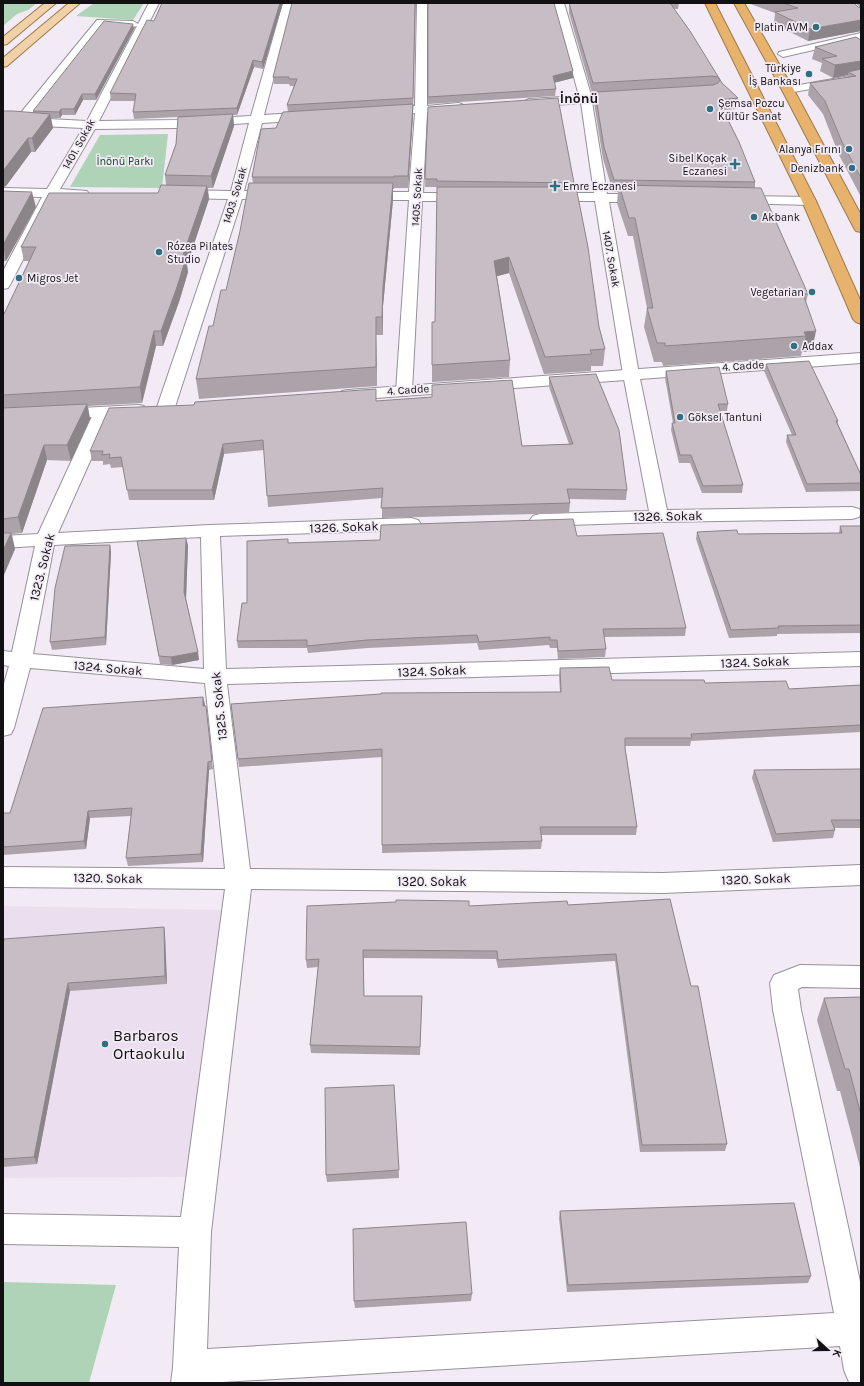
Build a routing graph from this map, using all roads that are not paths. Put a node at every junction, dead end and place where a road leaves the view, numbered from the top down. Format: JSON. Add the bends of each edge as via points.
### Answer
{"nodes":[{"id":1,"x":51,"y":3,"type":"edge"},
{"id":2,"x":75,"y":3,"type":"edge"},
{"id":3,"x":154,"y":3,"type":"edge"},
{"id":4,"x":288,"y":3,"type":"edge"},
{"id":5,"x":422,"y":3,"type":"edge"},
{"id":6,"x":559,"y":3,"type":"edge"},
{"id":7,"x":710,"y":3,"type":"edge"},
{"id":8,"x":739,"y":3,"type":"edge"},
{"id":9,"x":142,"y":25,"type":"junction"},
{"id":10,"x":861,"y":36,"type":"edge"},
{"id":11,"x":3,"y":42,"type":"edge"},
{"id":12,"x":783,"y":54,"type":"dead end"},
{"id":13,"x":3,"y":64,"type":"edge"},
{"id":14,"x":861,"y":77,"type":"edge"},
{"id":15,"x":788,"y":90,"type":"junction"},
{"id":16,"x":633,"y":96,"type":"edge"},
{"id":17,"x":586,"y":99,"type":"junction"},
{"id":18,"x":515,"y":104,"type":"edge"},
{"id":19,"x":468,"y":107,"type":"edge"},
{"id":20,"x":421,"y":110,"type":"junction"},
{"id":21,"x":374,"y":112,"type":"edge"},
{"id":22,"x":319,"y":116,"type":"edge"},
{"id":23,"x":257,"y":119,"type":"junction"},
{"id":24,"x":90,"y":125,"type":"junction"},
{"id":25,"x":3,"y":192,"type":"edge"},
{"id":26,"x":51,"y":193,"type":"junction"},
{"id":27,"x":97,"y":194,"type":"edge"},
{"id":28,"x":166,"y":194,"type":"edge"},
{"id":29,"x":236,"y":194,"type":"junction"},
{"id":30,"x":291,"y":195,"type":"edge"},
{"id":31,"x":346,"y":196,"type":"edge"},
{"id":32,"x":417,"y":196,"type":"junction"},
{"id":33,"x":481,"y":197,"type":"edge"},
{"id":34,"x":537,"y":197,"type":"edge"},
{"id":35,"x":601,"y":198,"type":"junction"},
{"id":36,"x":662,"y":198,"type":"edge"},
{"id":37,"x":724,"y":200,"type":"edge"},
{"id":38,"x":809,"y":201,"type":"junction"},
{"id":39,"x":861,"y":228,"type":"edge"},
{"id":40,"x":3,"y":285,"type":"edge"},
{"id":41,"x":861,"y":319,"type":"edge"},
{"id":42,"x":861,"y":358,"type":"edge"},
{"id":43,"x":631,"y":374,"type":"junction"},
{"id":44,"x":404,"y":391,"type":"junction"},
{"id":45,"x":332,"y":396,"type":"edge"},
{"id":46,"x":103,"y":412,"type":"junction"},
{"id":47,"x":3,"y":417,"type":"edge"},
{"id":48,"x":852,"y":513,"type":"dead end"},
{"id":49,"x":659,"y":516,"type":"junction"},
{"id":50,"x":525,"y":521,"type":"edge"},
{"id":51,"x":431,"y":524,"type":"edge"},
{"id":52,"x":210,"y":531,"type":"junction"},
{"id":53,"x":46,"y":539,"type":"junction"},
{"id":54,"x":3,"y":542,"type":"edge"},
{"id":55,"x":12,"y":659,"type":"edge"},
{"id":56,"x":861,"y":659,"type":"edge"},
{"id":57,"x":215,"y":677,"type":"junction"},
{"id":58,"x":3,"y":728,"type":"edge"},
{"id":59,"x":861,"y":875,"type":"edge"},
{"id":60,"x":3,"y":877,"type":"edge"},
{"id":61,"x":239,"y":880,"type":"junction"},
{"id":62,"x":861,"y":977,"type":"edge"},
{"id":63,"x":3,"y":1229,"type":"edge"},
{"id":64,"x":194,"y":1232,"type":"junction"},
{"id":65,"x":857,"y":1329,"type":"edge"},
{"id":66,"x":861,"y":1370,"type":"edge"},
{"id":67,"x":189,"y":1375,"type":"edge"}],
"edges":[{"from":1,"to":11,"type":"main road"},
{"from":2,"to":13,"type":"main road"},
{"from":3,"to":9,"type":"street","name":"1401. Sokak"},
{"from":4,"to":23,"type":"street","name":"1403. Sokak"},
{"from":5,"to":20,"type":"street","name":"1405. Sokak"},
{"from":6,"to":17,"type":"street","name":"1407. Sokak"},
{"from":7,"to":38,"type":"highway"},
{"from":8,"to":15,"type":"highway"},
{"from":9,"to":24,"type":"street","name":"1401. Sokak"},
{"from":9,"to":24,"type":"street","via":[[100,22],[20,121]]},
{"from":10,"to":12,"type":"street"},
{"from":14,"to":15,"type":"street"},
{"from":15,"to":39,"type":"highway"},
{"from":16,"to":17,"type":"street"},
{"from":17,"to":18,"type":"street"},
{"from":17,"to":35,"type":"street","name":"1407. Sokak"},
{"from":19,"to":20,"type":"street"},
{"from":20,"to":21,"type":"street"},
{"from":20,"to":32,"type":"street","name":"1405. Sokak"},
{"from":22,"to":23,"type":"street"},
{"from":23,"to":24,"type":"street","via":[[177,124]]},
{"from":23,"to":29,"type":"street","name":"1403. Sokak"},
{"from":24,"to":26,"type":"street","name":"1401. Sokak"},
{"from":25,"to":26,"type":"street"},
{"from":26,"to":27,"type":"street"},
{"from":26,"to":40,"type":"street","name":"1401. Sokak"},
{"from":28,"to":29,"type":"street"},
{"from":29,"to":30,"type":"street"},
{"from":29,"to":46,"type":"street","name":"1403. Sokak","via":[[174,407]]},
{"from":31,"to":32,"type":"street"},
{"from":32,"to":33,"type":"street"},
{"from":32,"to":44,"type":"street","name":"1405. Sokak"},
{"from":34,"to":35,"type":"street"},
{"from":35,"to":36,"type":"street"},
{"from":35,"to":43,"type":"street","name":"1407. Sokak"},
{"from":37,"to":38,"type":"street"},
{"from":38,"to":41,"type":"highway"},
{"from":42,"to":43,"type":"street","name":"4. Cadde"},
{"from":43,"to":44,"type":"street","name":"4. Cadde"},
{"from":43,"to":49,"type":"street","name":"1407. Sokak"},
{"from":44,"to":45,"type":"street","name":"4. Cadde"},
{"from":46,"to":47,"type":"street"},
{"from":46,"to":53,"type":"street","name":"1323. Sokak"},
{"from":48,"to":49,"type":"street","name":"1326. Sokak"},
{"from":49,"to":50,"type":"street","name":"1326. Sokak"},
{"from":51,"to":52,"type":"street","name":"1326. Sokak"},
{"from":52,"to":53,"type":"street","name":"1326. Sokak"},
{"from":52,"to":57,"type":"street","name":"1325. Sokak"},
{"from":53,"to":54,"type":"street","name":"1326. Sokak"},
{"from":53,"to":55,"type":"street","name":"1323. Sokak"},
{"from":55,"to":57,"type":"street","name":"1324. Sokak"},
{"from":55,"to":58,"type":"street","name":"1323. Sokak"},
{"from":56,"to":57,"type":"street","name":"1324. Sokak"},
{"from":57,"to":61,"type":"street","name":"1325. Sokak"},
{"from":59,"to":61,"type":"street","name":"1320. Sokak","via":[[663,883]]},
{"from":60,"to":61,"type":"street","name":"1320. Sokak"},
{"from":61,"to":64,"type":"street","name":"1325. Sokak"},
{"from":62,"to":65,"type":"street","via":[[800,976],[784,983],[787,1010]]},
{"from":63,"to":64,"type":"street"},
{"from":64,"to":67,"type":"street","name":"1325. Sokak"},
{"from":65,"to":66,"type":"street"},
{"from":65,"to":67,"type":"street"}]}
